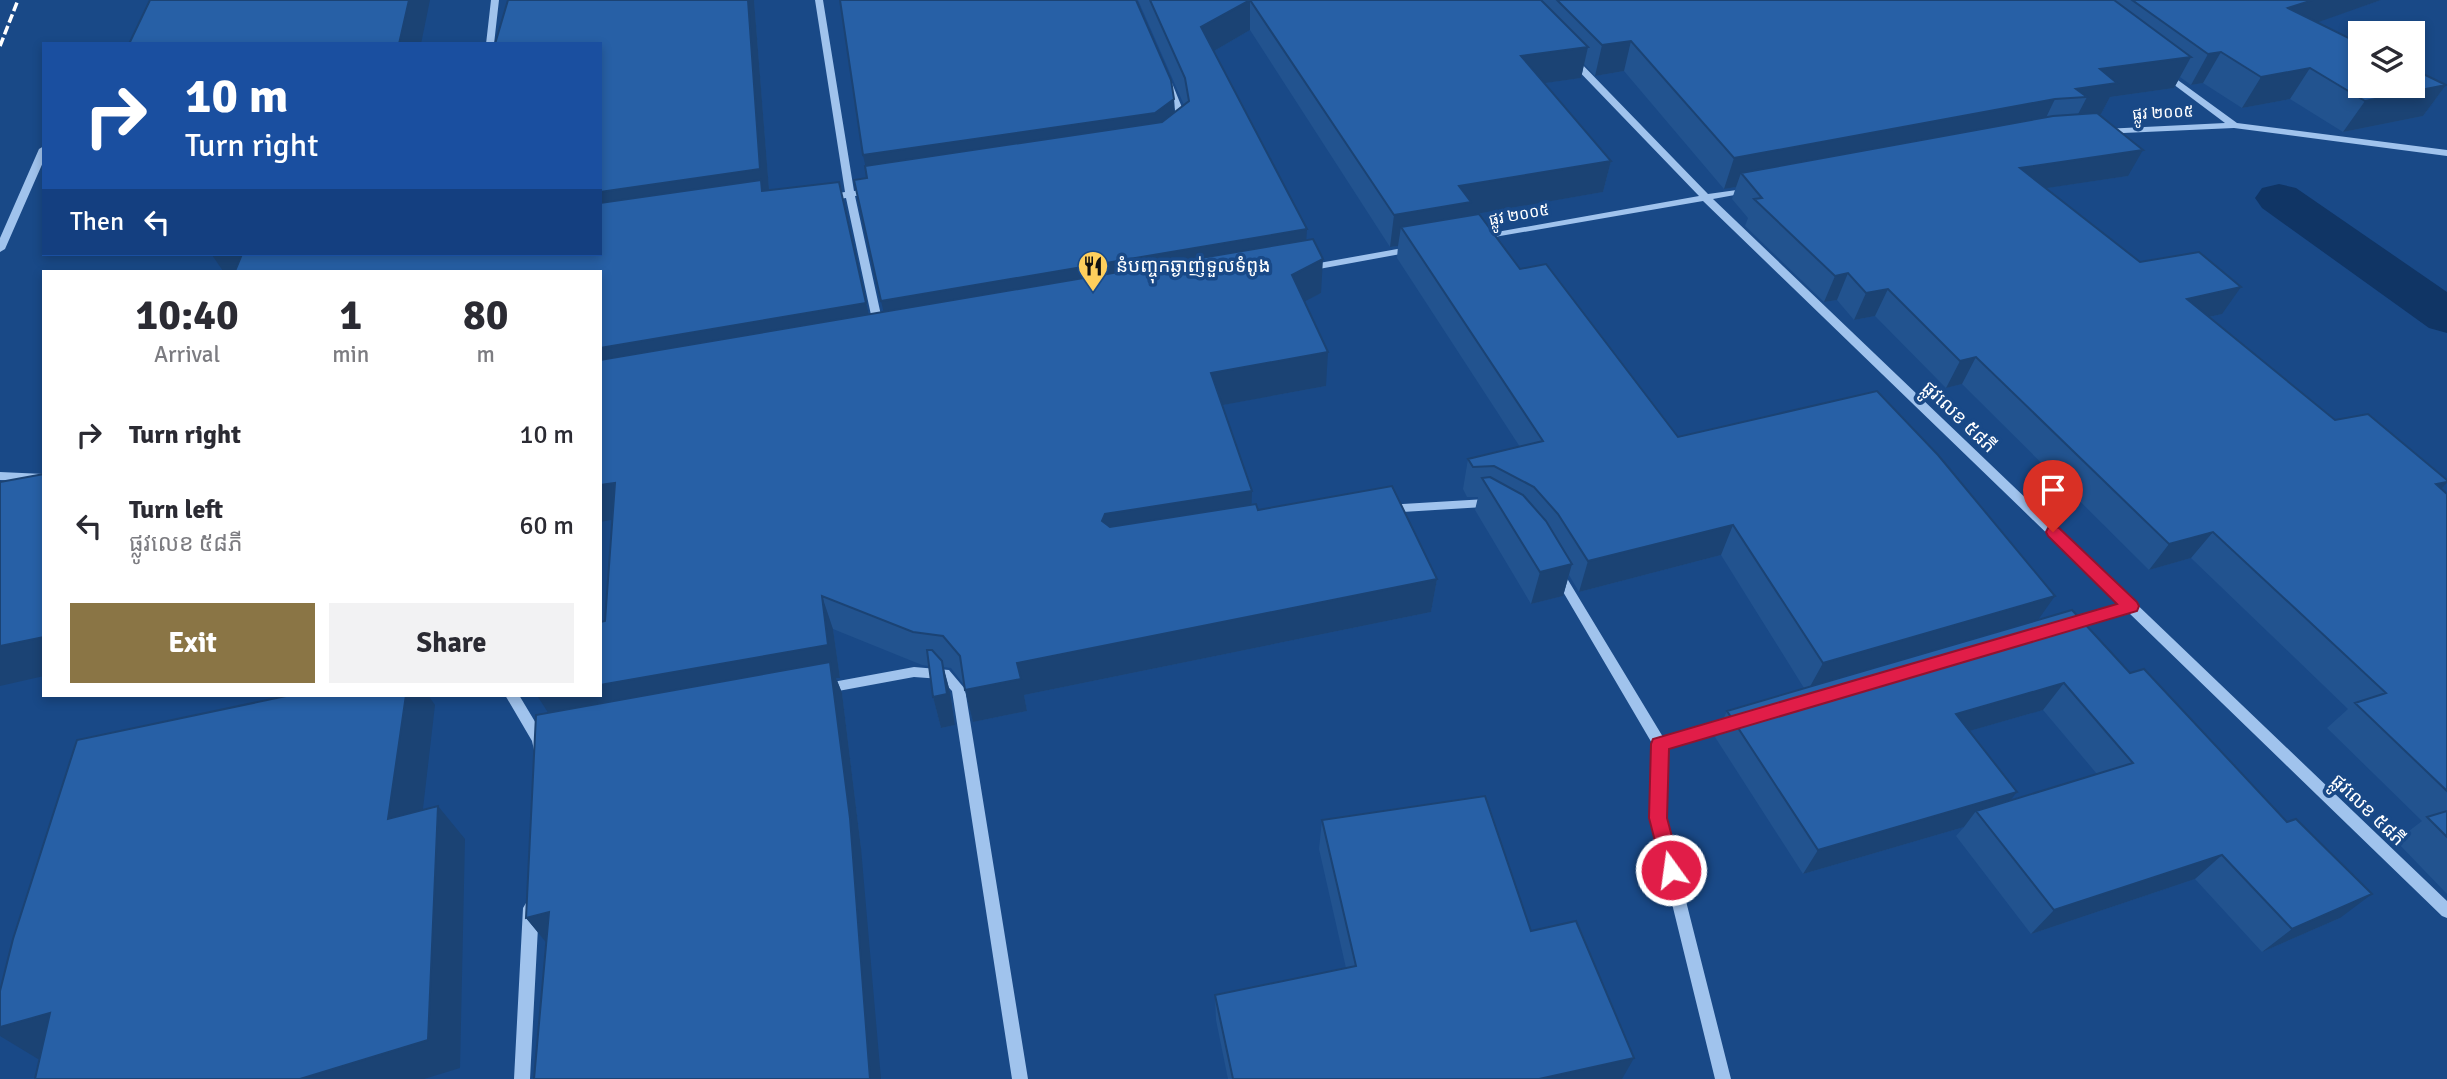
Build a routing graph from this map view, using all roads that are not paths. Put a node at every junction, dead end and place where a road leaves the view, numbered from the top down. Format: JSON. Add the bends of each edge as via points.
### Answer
{"nodes":[{"id":1,"x":495,"y":0,"type":"edge"},
{"id":2,"x":819,"y":0,"type":"edge"},
{"id":3,"x":490,"y":42,"type":"edge"},
{"id":4,"x":1562,"y":50,"type":"edge"},
{"id":5,"x":2156,"y":67,"type":"edge"},
{"id":6,"x":1163,"y":73,"type":"edge"},
{"id":7,"x":2234,"y":125,"type":"junction"},
{"id":8,"x":2095,"y":133,"type":"edge"},
{"id":9,"x":1175,"y":138,"type":"edge"},
{"id":10,"x":2447,"y":153,"type":"edge"},
{"id":11,"x":42,"y":154,"type":"edge"},
{"id":12,"x":1759,"y":188,"type":"edge"},
{"id":13,"x":890,"y":189,"type":"edge"},
{"id":14,"x":849,"y":195,"type":"junction"},
{"id":15,"x":1706,"y":198,"type":"junction"},
{"id":16,"x":810,"y":201,"type":"edge"},
{"id":17,"x":1463,"y":240,"type":"edge"},
{"id":18,"x":0,"y":248,"type":"edge"},
{"id":19,"x":1423,"y":248,"type":"edge"},
{"id":20,"x":1301,"y":269,"type":"edge"},
{"id":21,"x":883,"y":343,"type":"edge"},
{"id":22,"x":0,"y":476,"type":"edge"},
{"id":23,"x":42,"y":478,"type":"edge"},
{"id":24,"x":1378,"y":511,"type":"edge"},
{"id":25,"x":1509,"y":516,"type":"edge"},
{"id":26,"x":1551,"y":560,"type":"edge"},
{"id":27,"x":2131,"y":606,"type":"junction"},
{"id":28,"x":2052,"y":629,"type":"edge"},
{"id":29,"x":807,"y":692,"type":"edge"},
{"id":30,"x":514,"y":697,"type":"edge"},
{"id":31,"x":1751,"y":718,"type":"edge"},
{"id":32,"x":1660,"y":744,"type":"junction"},
{"id":33,"x":538,"y":767,"type":"edge"},
{"id":34,"x":532,"y":889,"type":"edge"},
{"id":35,"x":2447,"y":911,"type":"edge"},
{"id":36,"x":522,"y":1079,"type":"edge"},
{"id":37,"x":1020,"y":1079,"type":"edge"},
{"id":38,"x":1723,"y":1079,"type":"edge"}],
"edges":[{"from":1,"to":3,"type":"street"},
{"from":2,"to":14,"type":"street"},
{"from":4,"to":15,"type":"street","name":"ផ្លូវលេខ ៥៨ភី"},
{"from":5,"to":7,"type":"street"},
{"from":6,"to":9,"type":"street","via":[[1184,133]]},
{"from":7,"to":8,"type":"street","name":"ផ្លូវ ២០០៥"},
{"from":7,"to":10,"type":"street","name":"ផ្លូវ ២០០៥"},
{"from":11,"to":18,"type":"street"},
{"from":12,"to":15,"type":"street","name":"ផ្លូវ ២០០៥"},
{"from":13,"to":14,"type":"street"},
{"from":14,"to":16,"type":"street"},
{"from":14,"to":21,"type":"street"},
{"from":15,"to":17,"type":"street","name":"ផ្លូវ ២០០៥"},
{"from":15,"to":27,"type":"street","name":"ផ្លូវលេខ ៥៨ភី"},
{"from":19,"to":20,"type":"street"},
{"from":22,"to":23,"type":"street"},
{"from":24,"to":25,"type":"street","via":[[1486,503]]},
{"from":26,"to":32,"type":"street"},
{"from":27,"to":28,"type":"street"},
{"from":27,"to":35,"type":"street","name":"ផ្លូវលេខ ៥៨ភី"},
{"from":29,"to":37,"type":"street","via":[[914,672],[944,674],[958,689]]},
{"from":30,"to":33,"type":"street","via":[[546,739]]},
{"from":31,"to":32,"type":"street"},
{"from":32,"to":38,"type":"street","via":[[1658,818]]},
{"from":34,"to":36,"type":"street"}]}
